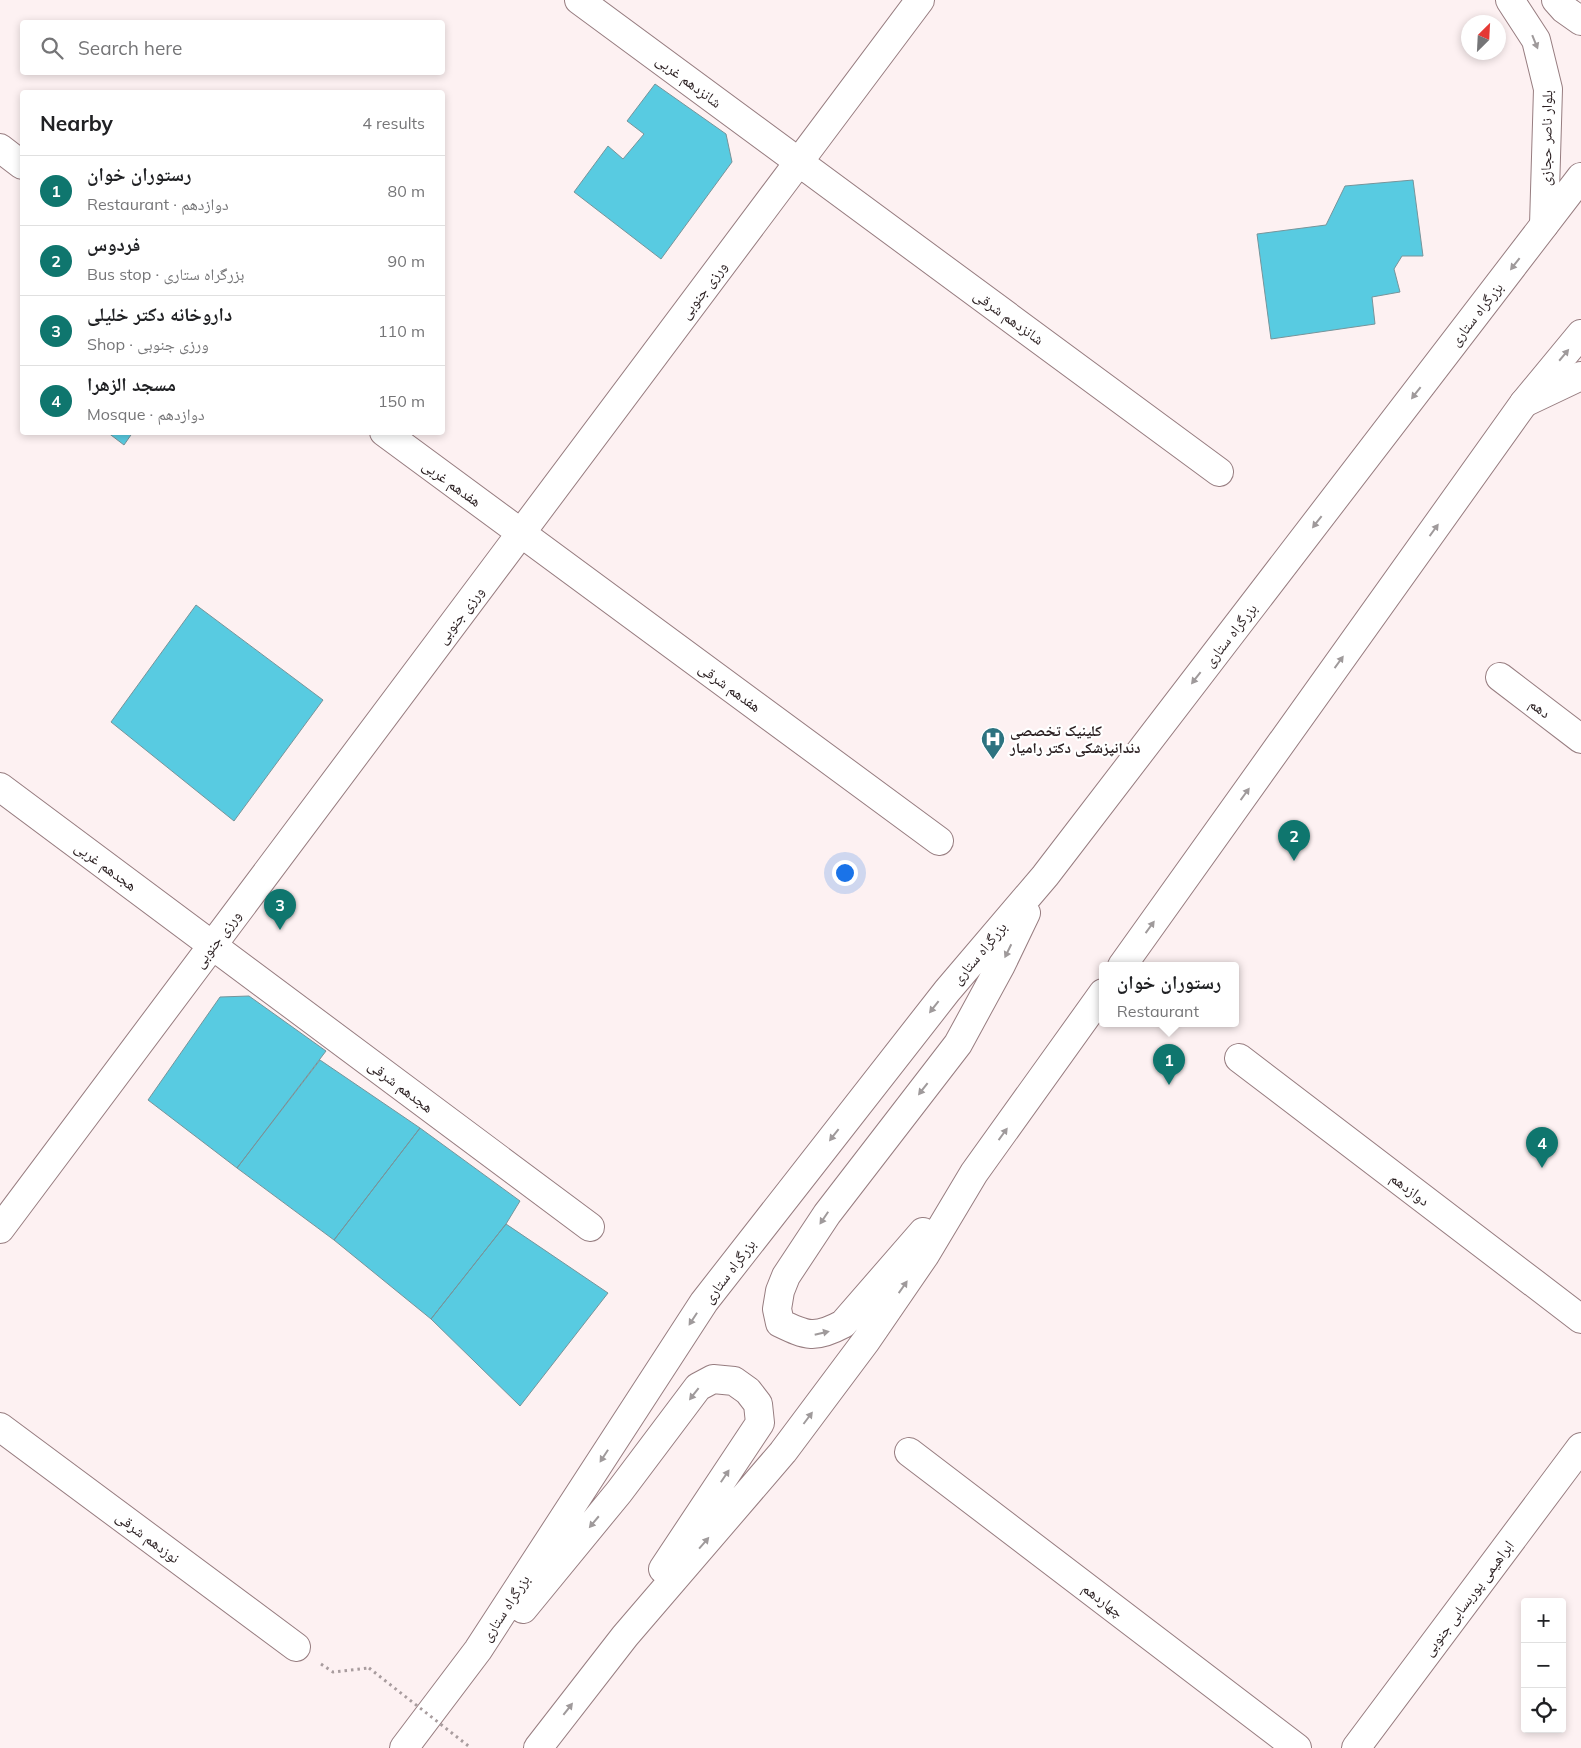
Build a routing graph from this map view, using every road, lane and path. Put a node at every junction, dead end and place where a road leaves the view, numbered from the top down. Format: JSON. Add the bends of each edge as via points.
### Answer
{"nodes":[{"id":1,"x":579,"y":0,"type":"edge"},
{"id":2,"x":920,"y":0,"type":"edge"},
{"id":3,"x":1510,"y":0,"type":"edge"},
{"id":4,"x":1556,"y":0,"type":"edge"},
{"id":5,"x":1581,"y":21,"type":"edge"},
{"id":6,"x":0,"y":148,"type":"edge"},
{"id":7,"x":798,"y":162,"type":"junction"},
{"id":8,"x":20,"y":163,"type":"edge"},
{"id":9,"x":1581,"y":177,"type":"edge"},
{"id":10,"x":1544,"y":225,"type":"junction"},
{"id":11,"x":1581,"y":334,"type":"edge"},
{"id":12,"x":1581,"y":376,"type":"edge"},
{"id":13,"x":1524,"y":403,"type":"junction"},
{"id":14,"x":388,"y":435,"type":"edge"},
{"id":15,"x":1219,"y":472,"type":"dead end"},
{"id":16,"x":521,"y":534,"type":"junction"},
{"id":17,"x":1500,"y":677,"type":"dead end"},
{"id":18,"x":1581,"y":739,"type":"edge"},
{"id":19,"x":0,"y":787,"type":"edge"},
{"id":20,"x":939,"y":841,"type":"dead end"},
{"id":21,"x":1045,"y":876,"type":"junction"},
{"id":22,"x":213,"y":945,"type":"junction"},
{"id":23,"x":1125,"y":962,"type":"edge"},
{"id":24,"x":1099,"y":999,"type":"edge"},
{"id":25,"x":1239,"y":1058,"type":"dead end"},
{"id":26,"x":974,"y":1173,"type":"junction"},
{"id":27,"x":590,"y":1227,"type":"dead end"},
{"id":28,"x":0,"y":1230,"type":"edge"},
{"id":29,"x":1581,"y":1319,"type":"edge"},
{"id":30,"x":0,"y":1427,"type":"edge"},
{"id":31,"x":1581,"y":1447,"type":"edge"},
{"id":32,"x":909,"y":1452,"type":"dead end"},
{"id":33,"x":624,"y":1636,"type":"junction"},
{"id":34,"x":296,"y":1647,"type":"joint"},
{"id":35,"x":478,"y":1650,"type":"junction"},
{"id":36,"x":404,"y":1748,"type":"edge"},
{"id":37,"x":472,"y":1748,"type":"edge"},
{"id":38,"x":538,"y":1748,"type":"edge"},
{"id":39,"x":1297,"y":1748,"type":"edge"},
{"id":40,"x":1356,"y":1748,"type":"edge"}],
"edges":[{"from":1,"to":7,"type":"main road","name":"شانزدهم غربی"},
{"from":2,"to":7,"type":"main road","name":"ورزی جنوبی"},
{"from":3,"to":10,"type":"main road","name":"بلوار ناصر حجازی","one_way":true,"via":[[1536,40],[1548,89]]},
{"from":4,"to":5,"type":"main road"},
{"from":6,"to":8,"type":"main road"},
{"from":7,"to":15,"type":"main road","name":"شانزدهم شرقی"},
{"from":7,"to":16,"type":"main road","name":"ورزی جنوبی"},
{"from":9,"to":10,"type":"main road","name":"بزرگراه ستاری"},
{"from":10,"to":21,"type":"main road","name":"بزرگراه ستاری","one_way":true},
{"from":13,"to":11,"type":"main road","one_way":true},
{"from":12,"to":13,"type":"main road"},
{"from":23,"to":13,"type":"main road","one_way":true},
{"from":14,"to":16,"type":"main road","name":"هفدهم غربی"},
{"from":16,"to":20,"type":"main road","name":"هفدهم شرقی"},
{"from":16,"to":22,"type":"main road","name":"ورزی جنوبی"},
{"from":17,"to":18,"type":"main road","name":"دهم"},
{"from":19,"to":22,"type":"main road","name":"هجدهم غربی"},
{"from":21,"to":26,"type":"main road","one_way":true,"via":[[958,1044],[827,1214],[786,1276],[777,1309],[780,1323],[811,1335],[827,1332],[842,1324]]},
{"from":21,"to":35,"type":"main road","name":"بزرگراه ستاری","one_way":true,"via":[[946,991],[704,1302]]},
{"from":22,"to":27,"type":"main road","name":"هجدهم شرقی"},
{"from":22,"to":28,"type":"main road","name":"ورزی جنوبی"},
{"from":26,"to":24,"type":"main road","one_way":true},
{"from":25,"to":29,"type":"main road","name":"دوازدهم"},
{"from":33,"to":26,"type":"main road","one_way":true,"via":[[783,1452],[925,1256]]},
{"from":30,"to":34,"type":"main road","name":"نوزدهم شرقی"},
{"from":31,"to":40,"type":"main road","name":"ابراهیمی پوربسابی جنوبی"},
{"from":32,"to":39,"type":"main road","name":"چهاردهم"},
{"from":33,"to":35,"type":"main road","one_way":true,"via":[[667,1563],[760,1424],[758,1404],[734,1381],[713,1379],[698,1387],[619,1492],[522,1609]]},
{"from":38,"to":33,"type":"main road","one_way":true},
{"from":34,"to":37,"type":"path","bridge":true,"via":[[333,1672],[369,1668]]},
{"from":35,"to":36,"type":"main road","name":"بزرگراه ستاری"}]}
